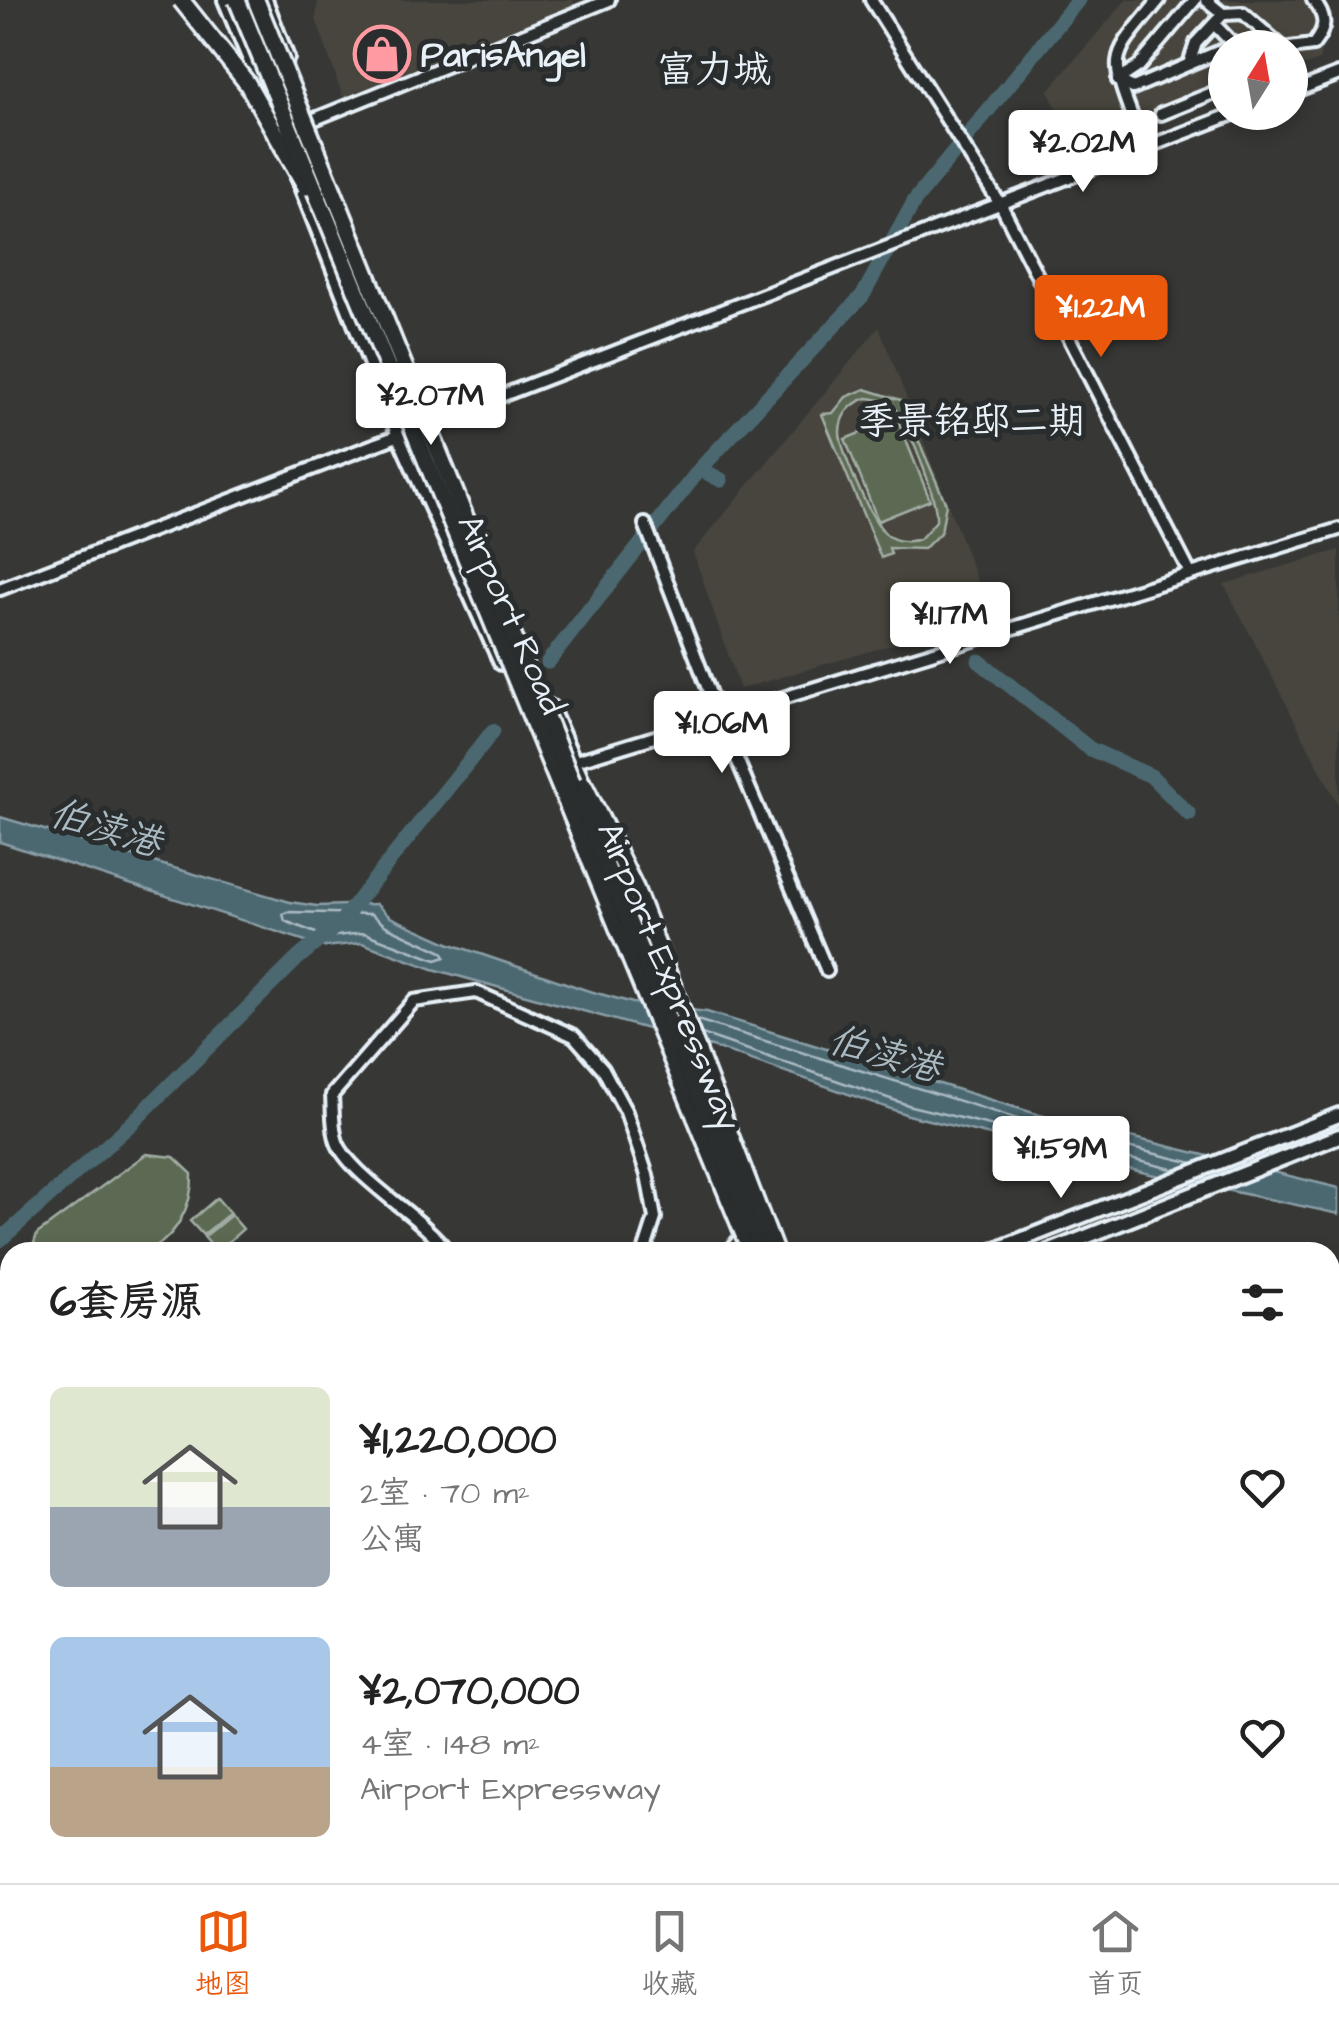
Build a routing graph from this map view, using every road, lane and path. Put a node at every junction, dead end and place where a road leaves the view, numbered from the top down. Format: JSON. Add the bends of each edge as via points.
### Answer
{"nodes":[{"id":1,"x":181,"y":0,"type":"edge"},
{"id":2,"x":225,"y":0,"type":"edge"},
{"id":3,"x":237,"y":0,"type":"edge"},
{"id":4,"x":256,"y":0,"type":"edge"},
{"id":5,"x":265,"y":0,"type":"edge"},
{"id":6,"x":609,"y":0,"type":"edge"},
{"id":7,"x":871,"y":0,"type":"edge"},
{"id":8,"x":1159,"y":0,"type":"edge"},
{"id":9,"x":1196,"y":0,"type":"edge"},
{"id":10,"x":1206,"y":0,"type":"edge"},
{"id":11,"x":1313,"y":0,"type":"edge"},
{"id":12,"x":1223,"y":14,"type":"junction"},
{"id":13,"x":1214,"y":24,"type":"junction"},
{"id":14,"x":1218,"y":30,"type":"edge"},
{"id":15,"x":1264,"y":30,"type":"edge"},
{"id":16,"x":1308,"y":46,"type":"edge"},
{"id":17,"x":1208,"y":56,"type":"edge"},
{"id":18,"x":1189,"y":64,"type":"junction"},
{"id":19,"x":1339,"y":74,"type":"edge"},
{"id":20,"x":1118,"y":80,"type":"junction"},
{"id":21,"x":1308,"y":86,"type":"edge"},
{"id":22,"x":1208,"y":95,"type":"edge"},
{"id":23,"x":1161,"y":114,"type":"dead end"},
{"id":24,"x":312,"y":120,"type":"junction"},
{"id":25,"x":1135,"y":124,"type":"dead end"},
{"id":26,"x":1208,"y":124,"type":"edge"},
{"id":27,"x":280,"y":132,"type":"junction"},
{"id":28,"x":1002,"y":207,"type":"junction"},
{"id":29,"x":325,"y":216,"type":"junction"},
{"id":30,"x":433,"y":426,"type":"junction"},
{"id":31,"x":400,"y":438,"type":"junction"},
{"id":32,"x":644,"y":524,"type":"dead end"},
{"id":33,"x":1339,"y":529,"type":"edge"},
{"id":34,"x":1190,"y":573,"type":"junction"},
{"id":35,"x":0,"y":589,"type":"edge"},
{"id":36,"x":719,"y":717,"type":"junction"},
{"id":37,"x":572,"y":762,"type":"junction"},
{"id":38,"x":550,"y":770,"type":"junction"},
{"id":39,"x":827,"y":972,"type":"dead end"},
{"id":40,"x":1339,"y":1115,"type":"edge"},
{"id":41,"x":1339,"y":1136,"type":"edge"},
{"id":42,"x":440,"y":1242,"type":"edge"},
{"id":43,"x":647,"y":1242,"type":"edge"},
{"id":44,"x":738,"y":1242,"type":"edge"},
{"id":45,"x":738,"y":1242,"type":"edge"},
{"id":46,"x":765,"y":1242,"type":"edge"},
{"id":47,"x":765,"y":1242,"type":"edge"},
{"id":48,"x":1015,"y":1242,"type":"edge"},
{"id":49,"x":1073,"y":1242,"type":"edge"}],
"edges":[{"from":1,"to":29,"type":"highway","bridge":true,"via":[[247,83]]},
{"from":2,"to":27,"type":"main road","name":"Airport Road"},
{"from":3,"to":29,"type":"highway","name":"Airport Expressway","bridge":true},
{"from":4,"to":46,"type":"highway","name":"Airport Expressway","bridge":true,"via":[[508,630]]},
{"from":5,"to":24,"type":"main road"},
{"from":6,"to":24,"type":"street"},
{"from":7,"to":28,"type":"street"},
{"from":8,"to":20,"type":"street","via":[[1117,52]]},
{"from":9,"to":20,"type":"street","via":[[1139,66]]},
{"from":10,"to":12,"type":"street"},
{"from":11,"to":16,"type":"street","via":[[1324,14],[1325,30]]},
{"from":12,"to":13,"type":"street"},
{"from":12,"to":15,"type":"street","via":[[1243,13]]},
{"from":13,"to":14,"type":"street"},
{"from":13,"to":18,"type":"street","via":[[1196,43]]},
{"from":17,"to":18,"type":"street"},
{"from":18,"to":20,"type":"street","via":[[1133,88]]},
{"from":19,"to":21,"type":"street"},
{"from":20,"to":25,"type":"street"},
{"from":22,"to":23,"type":"street"},
{"from":24,"to":27,"type":"street"},
{"from":24,"to":30,"type":"main road"},
{"from":26,"to":28,"type":"street"},
{"from":27,"to":31,"type":"main road","name":"Airport Road"},
{"from":28,"to":30,"type":"street"},
{"from":28,"to":34,"type":"street"},
{"from":29,"to":44,"type":"highway","name":"Airport Expressway","bridge":true},
{"from":30,"to":31,"type":"street"},
{"from":30,"to":37,"type":"main road"},
{"from":31,"to":35,"type":"street"},
{"from":31,"to":38,"type":"main road","name":"Airport Road"},
{"from":32,"to":36,"type":"street"},
{"from":33,"to":34,"type":"street"},
{"from":34,"to":36,"type":"street"},
{"from":36,"to":37,"type":"street"},
{"from":36,"to":39,"type":"street"},
{"from":37,"to":38,"type":"street"},
{"from":37,"to":47,"type":"main road","bridge":true},
{"from":38,"to":45,"type":"main road","name":"Airport Road","bridge":true},
{"from":40,"to":48,"type":"main road"},
{"from":41,"to":49,"type":"main road"},
{"from":42,"to":43,"type":"street","via":[[346,1158],[336,1140],[332,1095],[414,1001],[476,992],[574,1036],[603,1069],[647,1175],[655,1218]]}]}
